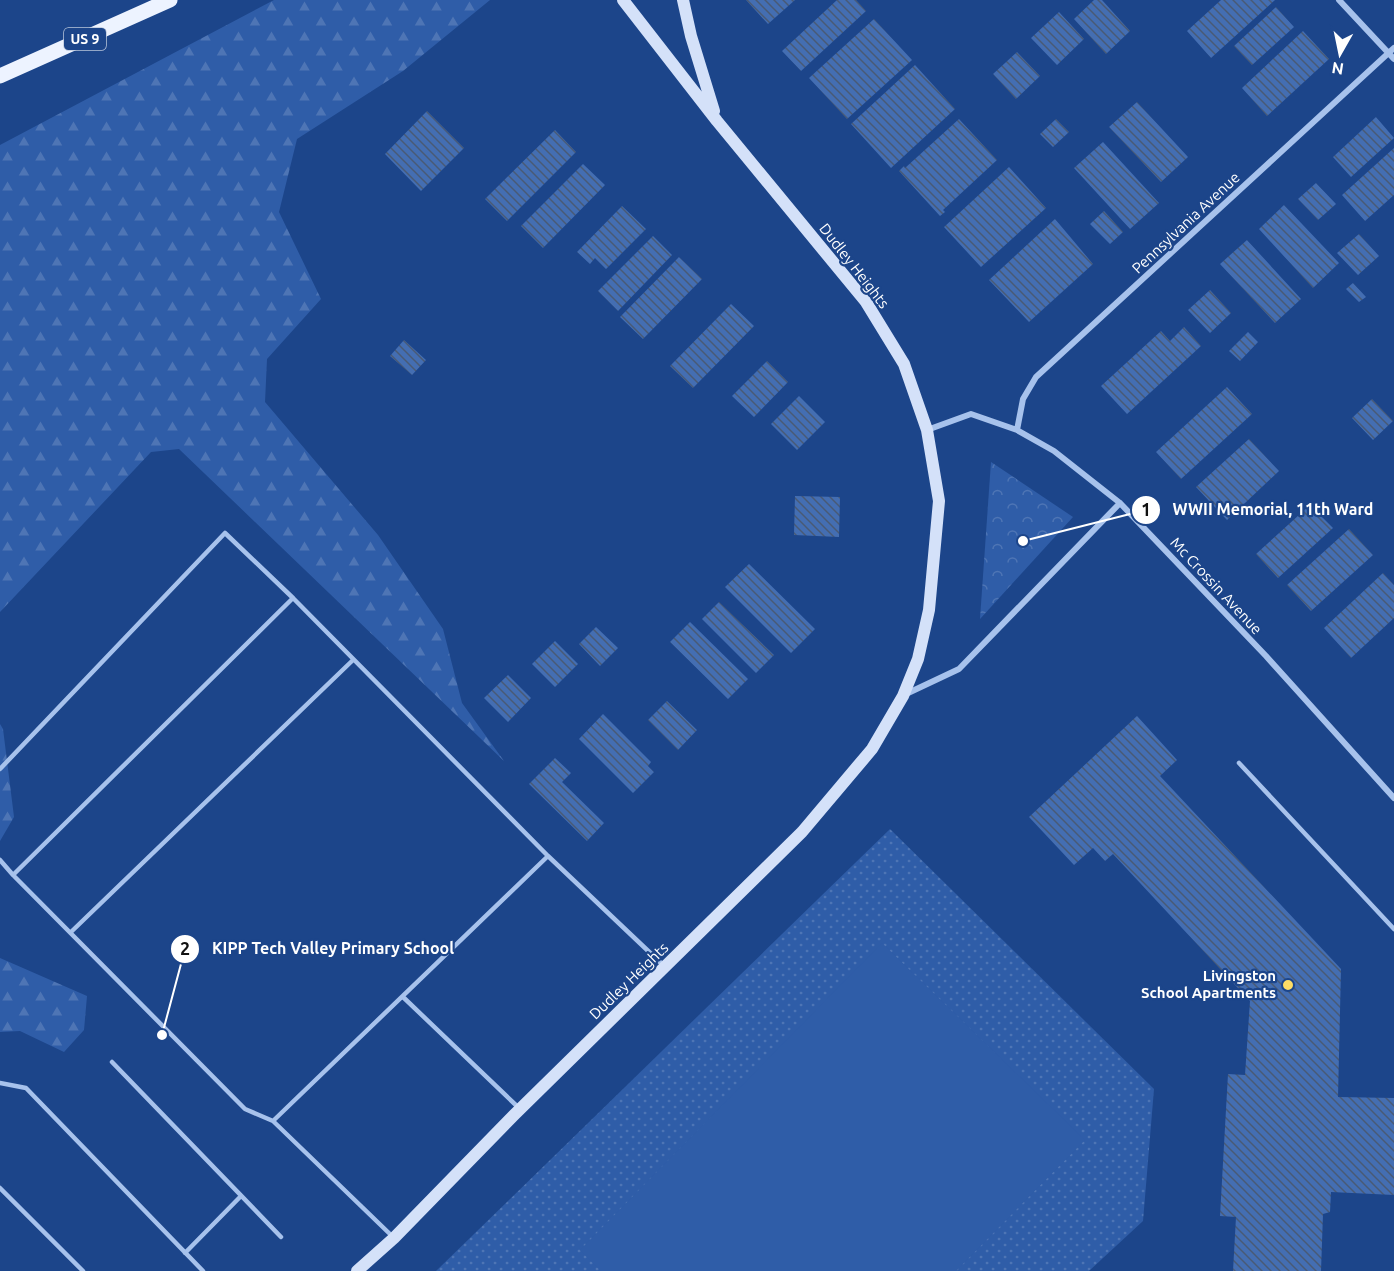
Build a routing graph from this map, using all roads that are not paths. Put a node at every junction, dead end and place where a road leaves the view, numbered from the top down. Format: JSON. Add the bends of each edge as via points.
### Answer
{"nodes":[{"id":1,"x":170,"y":0,"type":"edge"},
{"id":2,"x":624,"y":0,"type":"edge"},
{"id":3,"x":683,"y":0,"type":"edge"},
{"id":4,"x":1339,"y":0,"type":"edge"},
{"id":5,"x":1391,"y":50,"type":"edge"},
{"id":6,"x":1394,"y":58,"type":"edge"},
{"id":7,"x":0,"y":76,"type":"edge"},
{"id":8,"x":717,"y":121,"type":"junction"},
{"id":9,"x":927,"y":430,"type":"junction"},
{"id":10,"x":1017,"y":430,"type":"junction"},
{"id":11,"x":1120,"y":503,"type":"junction"},
{"id":12,"x":293,"y":598,"type":"junction"},
{"id":13,"x":353,"y":660,"type":"junction"},
{"id":14,"x":903,"y":696,"type":"junction"},
{"id":15,"x":1239,"y":763,"type":"dead end"},
{"id":16,"x":0,"y":769,"type":"edge"},
{"id":17,"x":1394,"y":798,"type":"edge"},
{"id":18,"x":548,"y":856,"type":"junction"},
{"id":19,"x":0,"y":860,"type":"edge"},
{"id":20,"x":13,"y":875,"type":"junction"},
{"id":21,"x":1394,"y":929,"type":"edge"},
{"id":22,"x":71,"y":932,"type":"junction"},
{"id":23,"x":665,"y":967,"type":"junction"},
{"id":24,"x":402,"y":997,"type":"junction"},
{"id":25,"x":112,"y":1062,"type":"dead end"},
{"id":26,"x":0,"y":1083,"type":"edge"},
{"id":27,"x":520,"y":1109,"type":"junction"},
{"id":28,"x":273,"y":1121,"type":"junction"},
{"id":29,"x":0,"y":1188,"type":"edge"},
{"id":30,"x":241,"y":1196,"type":"junction"},
{"id":31,"x":281,"y":1237,"type":"dead end"},
{"id":32,"x":394,"y":1238,"type":"junction"},
{"id":33,"x":185,"y":1253,"type":"junction"},
{"id":34,"x":83,"y":1271,"type":"edge"},
{"id":35,"x":203,"y":1271,"type":"edge"},
{"id":36,"x":357,"y":1271,"type":"edge"}],
"edges":[{"from":1,"to":7,"type":"main road","name":"US 9","number":"US 9"},
{"from":2,"to":8,"type":"main road","name":"Dudley Heights"},
{"from":3,"to":8,"type":"main road"},
{"from":4,"to":5,"type":"street"},
{"from":5,"to":6,"type":"street"},
{"from":5,"to":10,"type":"street","name":"Pennsylvania Avenue","via":[[1036,377],[1023,399]]},
{"from":8,"to":9,"type":"main road","name":"Dudley Heights","via":[[866,302],[904,364]]},
{"from":9,"to":10,"type":"street","name":"Mc Crossin Avenue","via":[[971,414]]},
{"from":9,"to":14,"type":"main road","name":"Dudley Heights","via":[[939,501],[935,558],[918,659]]},
{"from":10,"to":11,"type":"street","name":"Mc Crossin Avenue","via":[[1054,451]]},
{"from":11,"to":14,"type":"street","via":[[959,669]]},
{"from":11,"to":17,"type":"street","name":"Mc Crossin Avenue"},
{"from":12,"to":13,"type":"lane"},
{"from":12,"to":16,"type":"lane","via":[[225,533]]},
{"from":12,"to":20,"type":"lane"},
{"from":13,"to":18,"type":"lane"},
{"from":13,"to":22,"type":"lane"},
{"from":14,"to":23,"type":"main road","name":"Dudley Heights","via":[[872,749],[801,832]]},
{"from":15,"to":21,"type":"lane"},
{"from":18,"to":23,"type":"lane"},
{"from":18,"to":24,"type":"lane"},
{"from":19,"to":20,"type":"lane"},
{"from":20,"to":22,"type":"lane"},
{"from":22,"to":28,"type":"lane","via":[[245,1109]]},
{"from":23,"to":27,"type":"main road","name":"Dudley Heights"},
{"from":24,"to":27,"type":"lane"},
{"from":24,"to":28,"type":"lane"},
{"from":25,"to":30,"type":"lane"},
{"from":26,"to":33,"type":"lane","via":[[26,1088]]},
{"from":27,"to":32,"type":"main road","name":"Dudley Heights"},
{"from":28,"to":32,"type":"lane"},
{"from":29,"to":34,"type":"lane"},
{"from":30,"to":31,"type":"lane"},
{"from":30,"to":33,"type":"lane"},
{"from":32,"to":36,"type":"main road","name":"Dudley Heights"},
{"from":33,"to":35,"type":"lane"}]}
